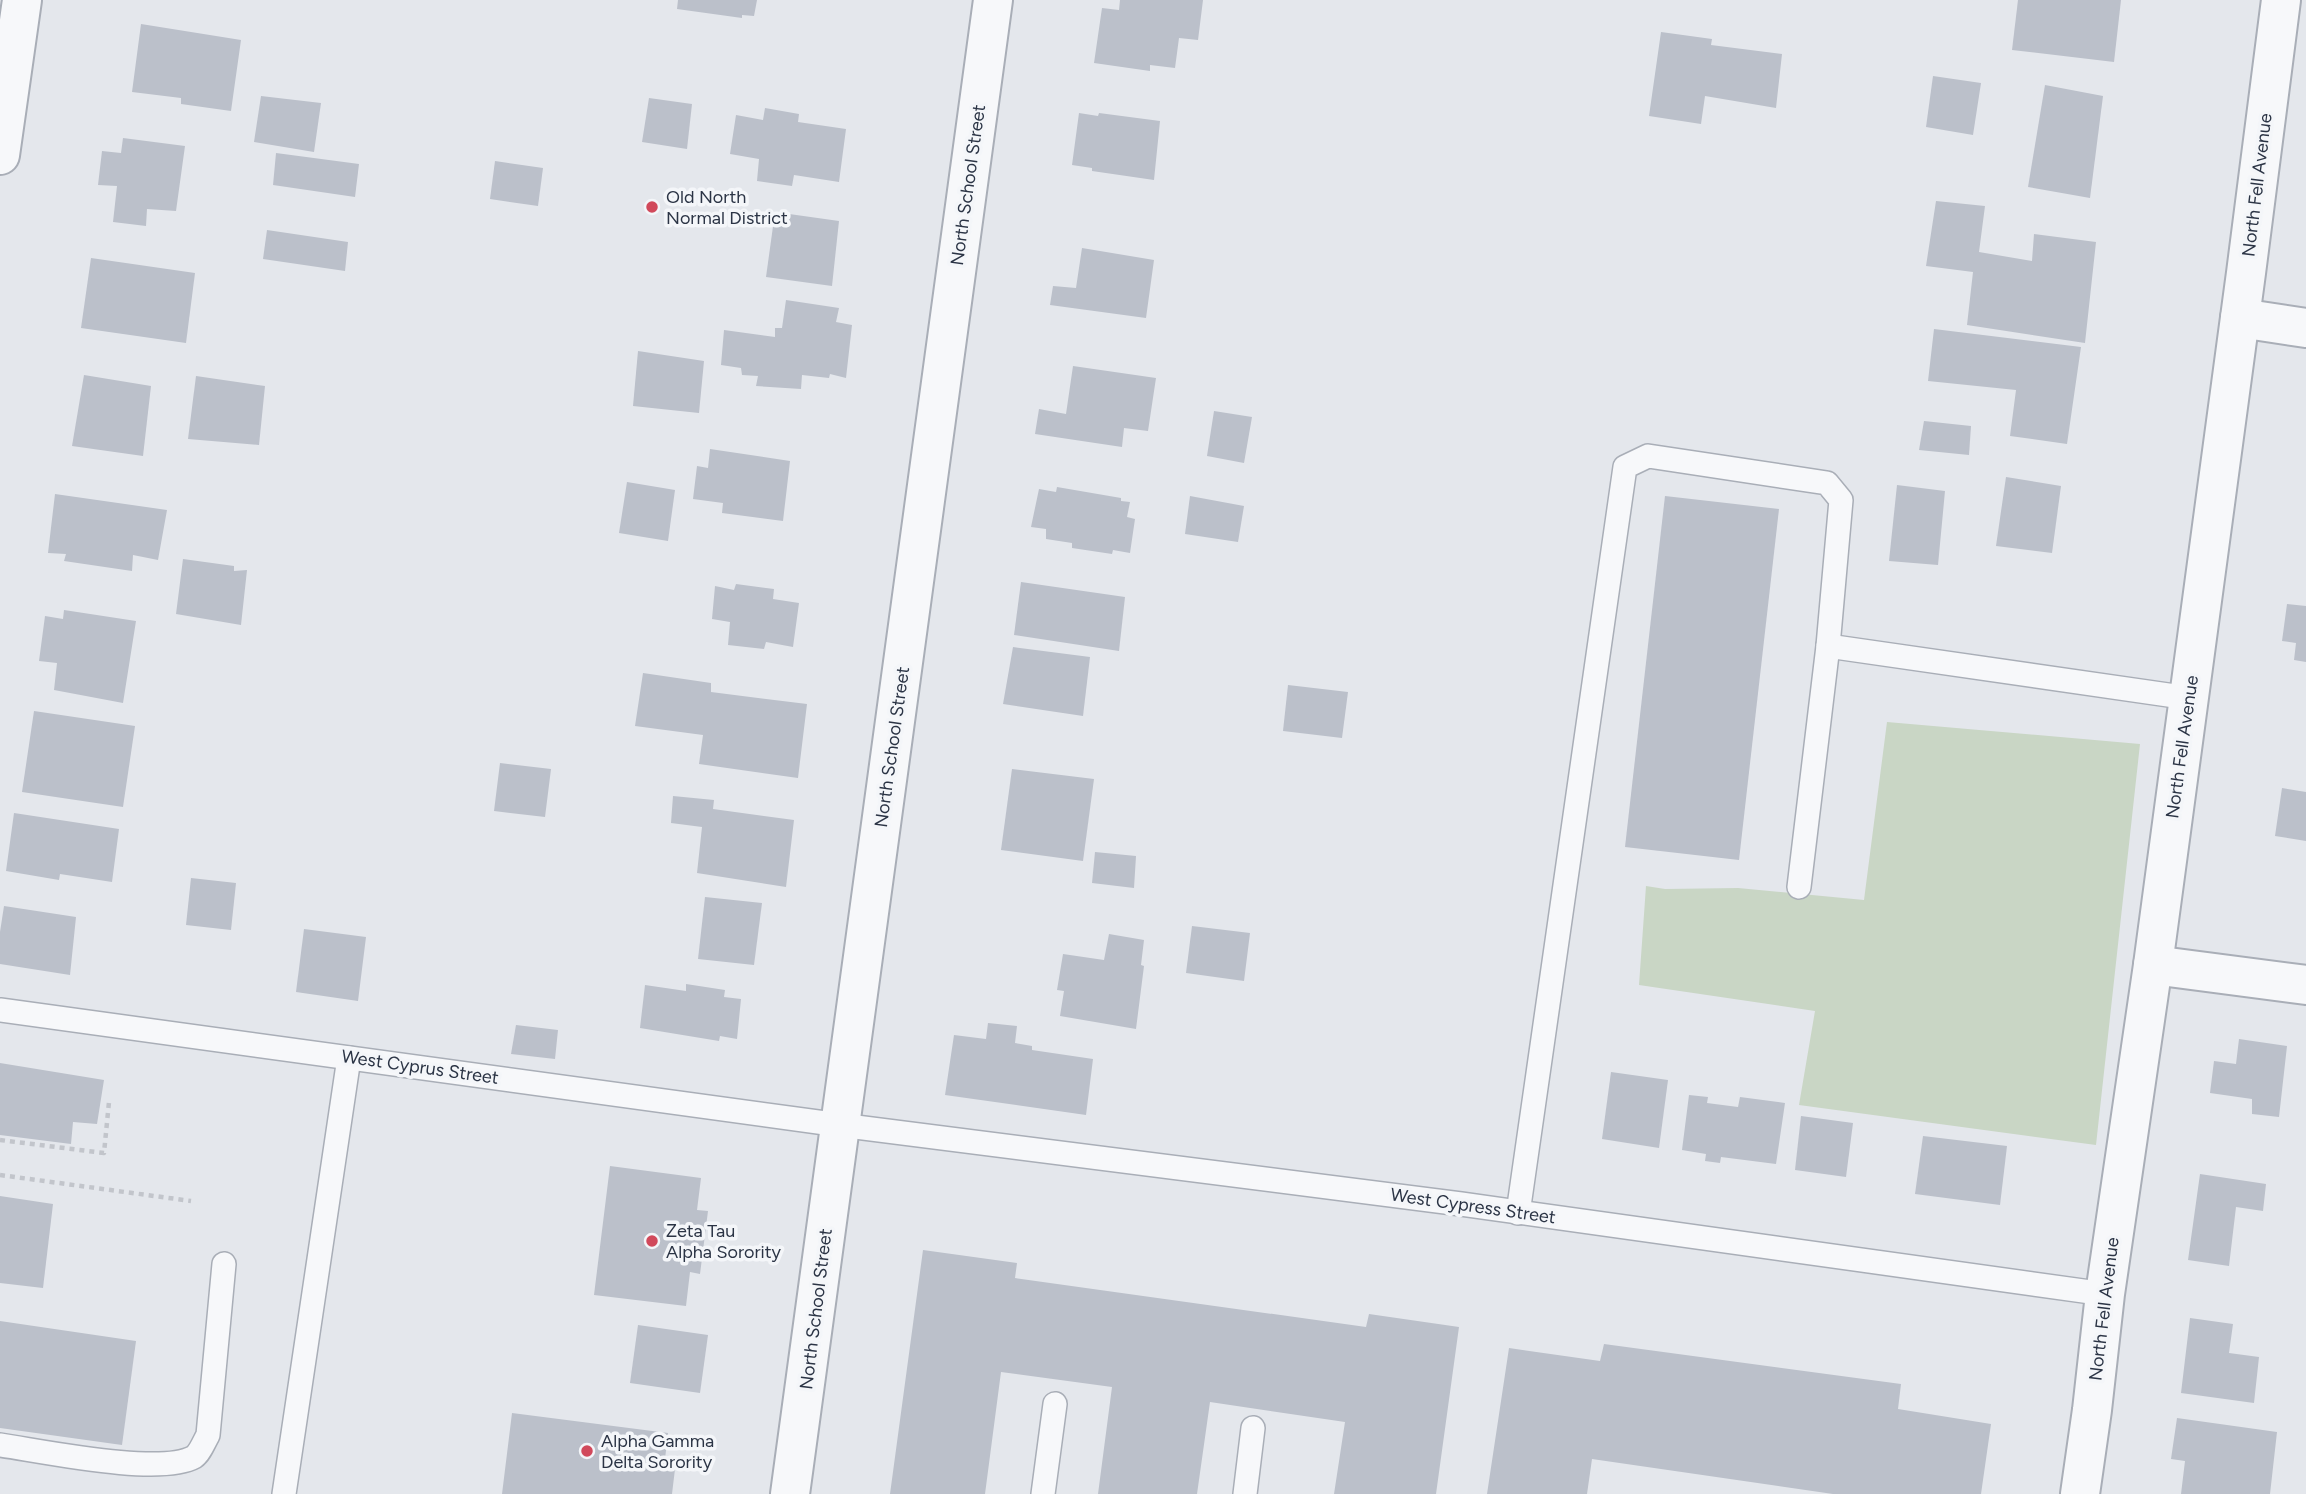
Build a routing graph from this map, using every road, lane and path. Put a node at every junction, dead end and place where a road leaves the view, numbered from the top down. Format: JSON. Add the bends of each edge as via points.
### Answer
{"nodes":[{"id":1,"x":22,"y":0,"type":"edge"},
{"id":2,"x":993,"y":0,"type":"edge"},
{"id":3,"x":2281,"y":0,"type":"edge"},
{"id":4,"x":0,"y":155,"type":"edge"},
{"id":5,"x":2240,"y":318,"type":"junction"},
{"id":6,"x":2306,"y":328,"type":"edge"},
{"id":7,"x":1828,"y":646,"type":"junction"},
{"id":8,"x":2189,"y":698,"type":"junction"},
{"id":9,"x":1799,"y":887,"type":"dead end"},
{"id":10,"x":2153,"y":964,"type":"junction"},
{"id":11,"x":2306,"y":985,"type":"edge"},
{"id":12,"x":0,"y":1010,"type":"edge"},
{"id":13,"x":348,"y":1058,"type":"junction"},
{"id":14,"x":110,"y":1102,"type":"dead end"},
{"id":15,"x":840,"y":1125,"type":"junction"},
{"id":16,"x":0,"y":1140,"type":"edge"},
{"id":17,"x":0,"y":1175,"type":"edge"},
{"id":18,"x":191,"y":1201,"type":"dead end"},
{"id":19,"x":1518,"y":1213,"type":"junction"},
{"id":20,"x":224,"y":1264,"type":"dead end"},
{"id":21,"x":2105,"y":1294,"type":"junction"},
{"id":22,"x":1055,"y":1404,"type":"dead end"},
{"id":23,"x":1254,"y":1428,"type":"dead end"},
{"id":24,"x":0,"y":1445,"type":"edge"},
{"id":25,"x":284,"y":1494,"type":"edge"},
{"id":26,"x":790,"y":1494,"type":"edge"},
{"id":27,"x":1042,"y":1494,"type":"edge"},
{"id":28,"x":1245,"y":1494,"type":"edge"},
{"id":29,"x":2080,"y":1494,"type":"edge"}],
"edges":[{"from":1,"to":4,"type":"street"},
{"from":2,"to":15,"type":"street","name":"North School Street"},
{"from":3,"to":5,"type":"street","name":"North Fell Avenue"},
{"from":5,"to":6,"type":"street"},
{"from":5,"to":8,"type":"street","name":"North Fell Avenue"},
{"from":7,"to":8,"type":"lane"},
{"from":7,"to":9,"type":"lane"},
{"from":7,"to":19,"type":"lane","via":[[1841,500],[1827,483],[1648,456],[1625,467]]},
{"from":8,"to":10,"type":"street","name":"North Fell Avenue"},
{"from":10,"to":11,"type":"street"},
{"from":10,"to":21,"type":"street","name":"North Fell Avenue"},
{"from":12,"to":13,"type":"lane","name":"West Cyprus Street"},
{"from":13,"to":15,"type":"lane","name":"West Cyprus Street"},
{"from":13,"to":25,"type":"lane"},
{"from":14,"to":16,"type":"path","via":[[104,1153]]},
{"from":15,"to":19,"type":"lane","name":"West Cypress Street"},
{"from":15,"to":26,"type":"street","name":"North School Street"},
{"from":17,"to":18,"type":"path"},
{"from":19,"to":21,"type":"lane","name":"West Cypress Street"},
{"from":20,"to":24,"type":"lane","via":[[208,1435],[196,1456],[175,1464],[137,1465]]},
{"from":21,"to":29,"type":"street","name":"North Fell Avenue"},
{"from":22,"to":27,"type":"lane"},
{"from":23,"to":28,"type":"lane"}]}
